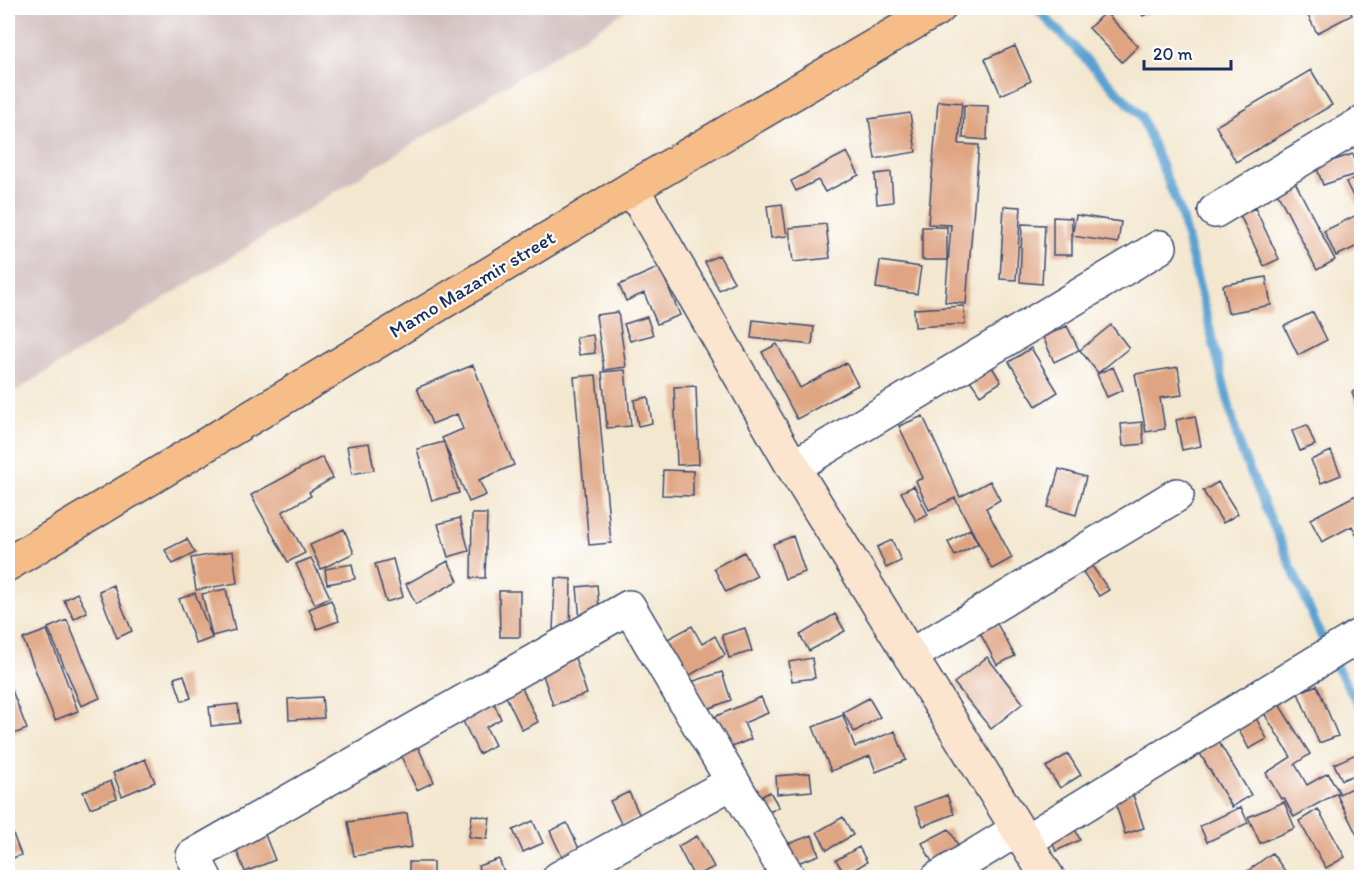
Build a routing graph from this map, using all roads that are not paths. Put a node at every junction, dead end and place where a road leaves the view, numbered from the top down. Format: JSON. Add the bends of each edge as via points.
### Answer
{"nodes":[{"id":1,"x":939,"y":8,"type":"edge"},
{"id":2,"x":1362,"y":123,"type":"edge"},
{"id":3,"x":632,"y":188,"type":"junction"},
{"id":4,"x":1215,"y":211,"type":"dead end"},
{"id":5,"x":1160,"y":247,"type":"dead end"},
{"id":6,"x":793,"y":467,"type":"junction"},
{"id":7,"x":1177,"y":495,"type":"dead end"},
{"id":8,"x":8,"y":564,"type":"edge"},
{"id":9,"x":1353,"y":640,"type":"edge"},
{"id":10,"x":910,"y":656,"type":"junction"},
{"id":11,"x":733,"y":782,"type":"junction"},
{"id":12,"x":1022,"y":835,"type":"junction"},
{"id":13,"x":205,"y":878,"type":"edge"},
{"id":14,"x":559,"y":878,"type":"edge"},
{"id":15,"x":789,"y":878,"type":"edge"},
{"id":16,"x":938,"y":878,"type":"edge"},
{"id":17,"x":1048,"y":878,"type":"edge"}],
"edges":[{"from":1,"to":3,"type":"main road","name":"Mamo Mazamir street"},
{"from":2,"to":4,"type":"street"},
{"from":3,"to":6,"type":"street"},
{"from":3,"to":8,"type":"main road","name":"Mamo Mazamir street"},
{"from":5,"to":6,"type":"street"},
{"from":6,"to":10,"type":"street"},
{"from":7,"to":10,"type":"street"},
{"from":9,"to":12,"type":"street"},
{"from":10,"to":12,"type":"street"},
{"from":11,"to":13,"type":"street","via":[[629,607],[193,856]]},
{"from":11,"to":14,"type":"street"},
{"from":11,"to":15,"type":"street"},
{"from":12,"to":16,"type":"street"},
{"from":12,"to":17,"type":"street"}]}
